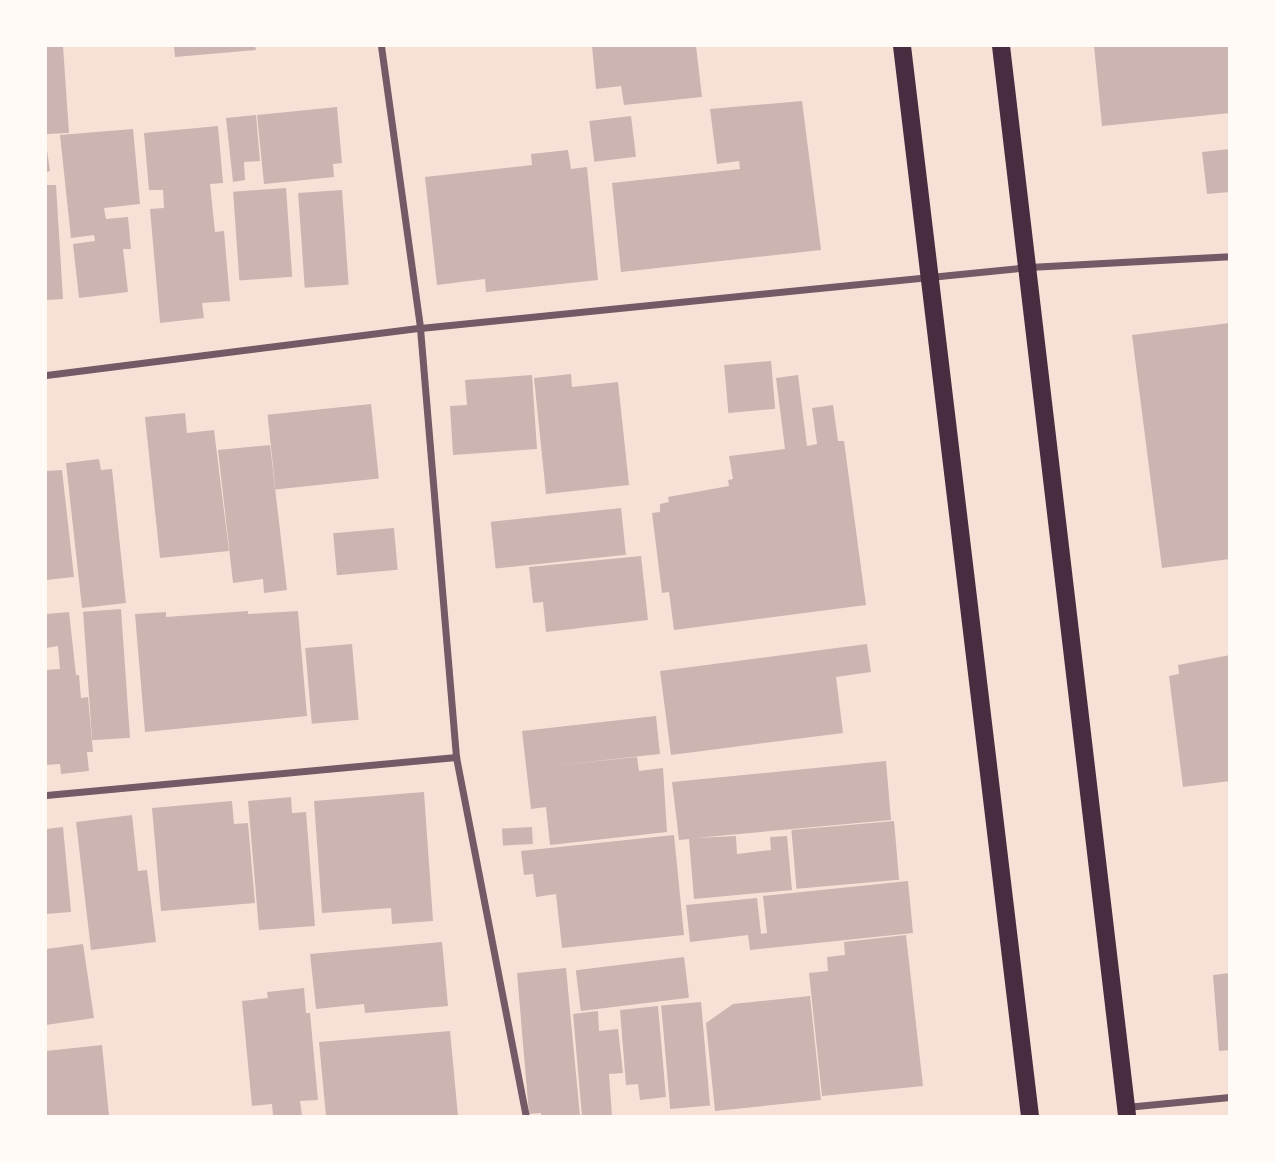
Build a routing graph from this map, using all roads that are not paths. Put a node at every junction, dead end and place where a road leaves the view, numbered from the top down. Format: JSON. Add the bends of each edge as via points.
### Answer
{"nodes":[{"id":1,"x":381,"y":46,"type":"edge"},
{"id":2,"x":902,"y":46,"type":"edge"},
{"id":3,"x":1001,"y":46,"type":"edge"},
{"id":4,"x":1230,"y":256,"type":"edge"},
{"id":5,"x":1028,"y":267,"type":"junction"},
{"id":6,"x":932,"y":277,"type":"junction"},
{"id":7,"x":420,"y":328,"type":"junction"},
{"id":8,"x":46,"y":375,"type":"edge"},
{"id":9,"x":456,"y":757,"type":"junction"},
{"id":10,"x":46,"y":795,"type":"edge"},
{"id":11,"x":1230,"y":1097,"type":"edge"},
{"id":12,"x":1126,"y":1112,"type":"edge"},
{"id":13,"x":526,"y":1116,"type":"edge"},
{"id":14,"x":1030,"y":1116,"type":"edge"}],
"edges":[{"from":1,"to":7,"type":"street"},
{"from":2,"to":6,"type":"main road"},
{"from":3,"to":5,"type":"main road"},
{"from":4,"to":5,"type":"street"},
{"from":5,"to":6,"type":"street"},
{"from":5,"to":12,"type":"main road"},
{"from":6,"to":7,"type":"street"},
{"from":6,"to":14,"type":"main road"},
{"from":7,"to":8,"type":"street"},
{"from":7,"to":9,"type":"street"},
{"from":9,"to":10,"type":"street"},
{"from":9,"to":13,"type":"street"},
{"from":11,"to":12,"type":"street"}]}
